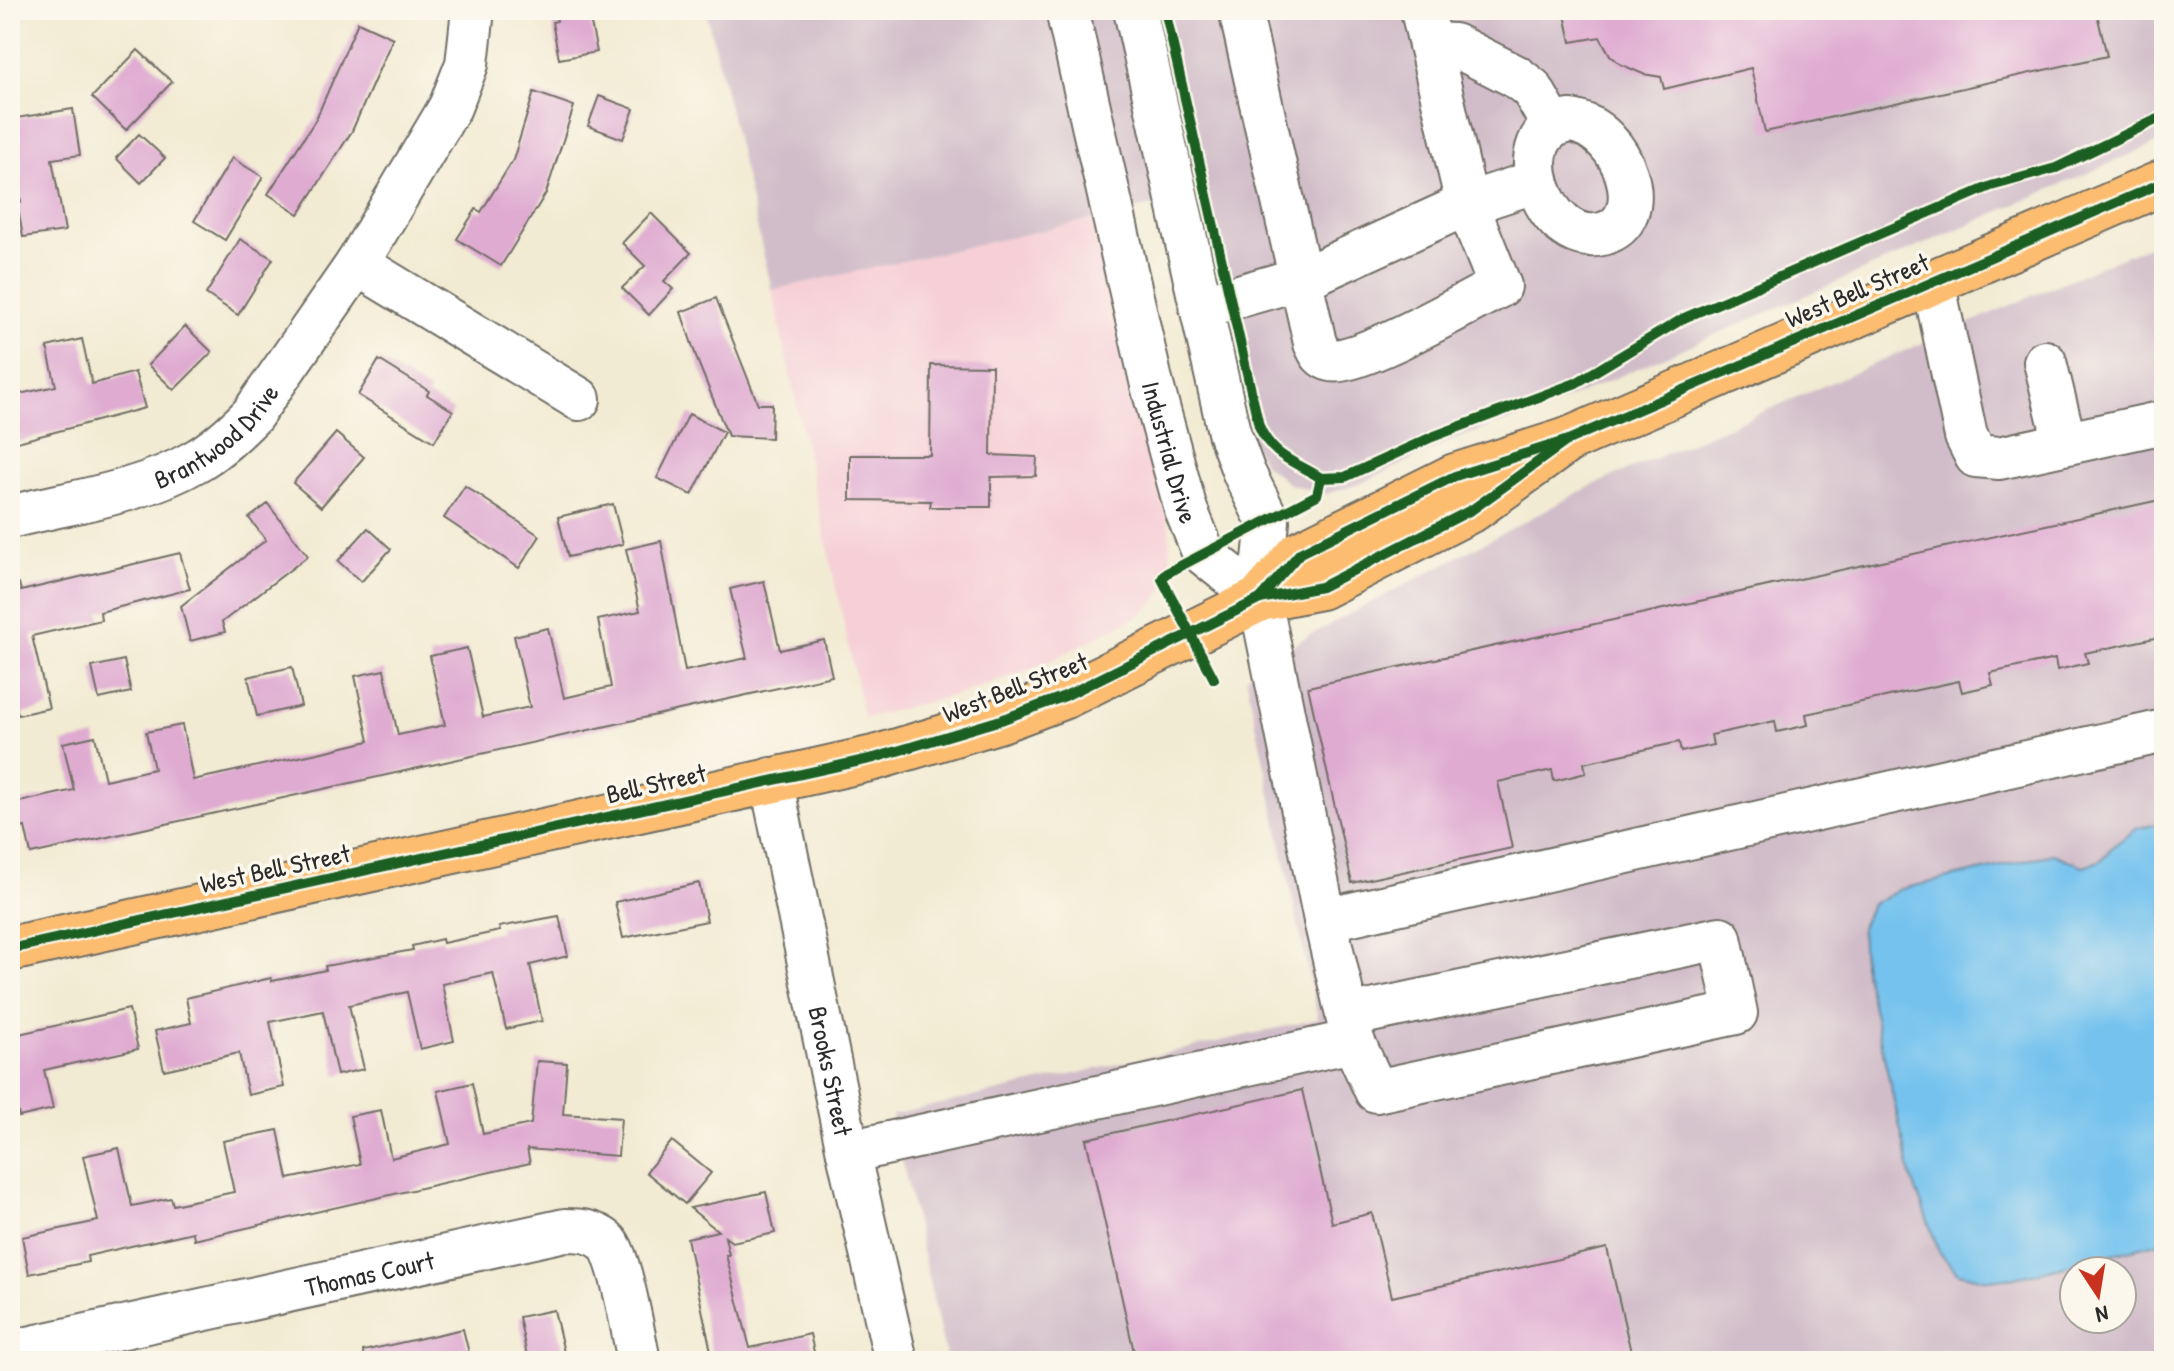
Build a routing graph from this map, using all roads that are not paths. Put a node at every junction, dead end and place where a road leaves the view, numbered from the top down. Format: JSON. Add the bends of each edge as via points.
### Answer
{"nodes":[{"id":1,"x":473,"y":10,"type":"edge"},
{"id":2,"x":1067,"y":10,"type":"edge"},
{"id":3,"x":1135,"y":10,"type":"edge"},
{"id":4,"x":1240,"y":10,"type":"edge"},
{"id":5,"x":1426,"y":27,"type":"edge"},
{"id":6,"x":1553,"y":126,"type":"junction"},
{"id":7,"x":1537,"y":181,"type":"junction"},
{"id":8,"x":2164,"y":182,"type":"edge"},
{"id":9,"x":1467,"y":204,"type":"junction"},
{"id":10,"x":357,"y":264,"type":"junction"},
{"id":11,"x":1301,"y":278,"type":"junction"},
{"id":12,"x":1933,"y":281,"type":"junction"},
{"id":13,"x":1201,"y":307,"type":"junction"},
{"id":14,"x":2045,"y":362,"type":"dead end"},
{"id":15,"x":579,"y":399,"type":"dead end"},
{"id":16,"x":2164,"y":422,"type":"edge"},
{"id":17,"x":2065,"y":443,"type":"junction"},
{"id":18,"x":10,"y":517,"type":"edge"},
{"id":19,"x":1260,"y":599,"type":"junction"},
{"id":20,"x":2164,"y":731,"type":"edge"},
{"id":21,"x":771,"y":779,"type":"junction"},
{"id":22,"x":550,"y":829,"type":"joint"},
{"id":23,"x":1325,"y":920,"type":"junction"},
{"id":24,"x":10,"y":949,"type":"edge"},
{"id":25,"x":1350,"y":1029,"type":"junction"},
{"id":26,"x":848,"y":1152,"type":"junction"},
{"id":27,"x":10,"y":1352,"type":"edge"},
{"id":28,"x":639,"y":1361,"type":"edge"},
{"id":29,"x":896,"y":1361,"type":"edge"}],
"edges":[{"from":1,"to":10,"type":"street","name":"Brantwood Drive","via":[[467,64],[450,107]]},
{"from":2,"to":19,"type":"street","name":"Industrial Drive","via":[[1152,385],[1186,510],[1204,554]]},
{"from":3,"to":13,"type":"street"},
{"from":4,"to":11,"type":"street"},
{"from":5,"to":6,"type":"street","via":[[1532,89]]},
{"from":5,"to":9,"type":"street"},
{"from":6,"to":7,"type":"street","via":[[1541,136]]},
{"from":6,"to":7,"type":"street","via":[[1579,122],[1615,148],[1629,194],[1623,218],[1600,235],[1583,234],[1554,215]]},
{"from":7,"to":9,"type":"street"},
{"from":8,"to":12,"type":"main road","name":"West Bell Street"},
{"from":9,"to":11,"type":"street"},
{"from":9,"to":11,"type":"street","via":[[1500,286],[1359,357],[1332,361],[1321,356]]},
{"from":10,"to":15,"type":"street"},
{"from":10,"to":18,"type":"street","name":"Brantwood Drive","via":[[252,415],[195,462],[150,483]]},
{"from":11,"to":13,"type":"street"},
{"from":12,"to":17,"type":"street","via":[[1966,436],[1976,456],[1999,458]]},
{"from":12,"to":19,"type":"main road","name":"West Bell Street","via":[[1568,440],[1455,476],[1300,553]]},
{"from":13,"to":19,"type":"street","via":[[1229,432],[1268,521]]},
{"from":14,"to":17,"type":"street"},
{"from":16,"to":17,"type":"street"},
{"from":19,"to":21,"type":"main road","name":"West Bell Street","via":[[1039,706],[874,758]]},
{"from":19,"to":23,"type":"street"},
{"from":20,"to":23,"type":"street"},
{"from":21,"to":22,"type":"main road","name":"Bell Street"},
{"from":21,"to":26,"type":"street","name":"Brooks Street"},
{"from":22,"to":24,"type":"main road","name":"West Bell Street"},
{"from":23,"to":25,"type":"street"},
{"from":25,"to":25,"type":"street","via":[[1720,938],[1736,1013],[1376,1091]]},
{"from":25,"to":26,"type":"street"},
{"from":26,"to":29,"type":"street","name":"Brooks Street"},
{"from":27,"to":28,"type":"street","name":"Thomas Court","via":[[581,1230],[609,1243]]}]}
